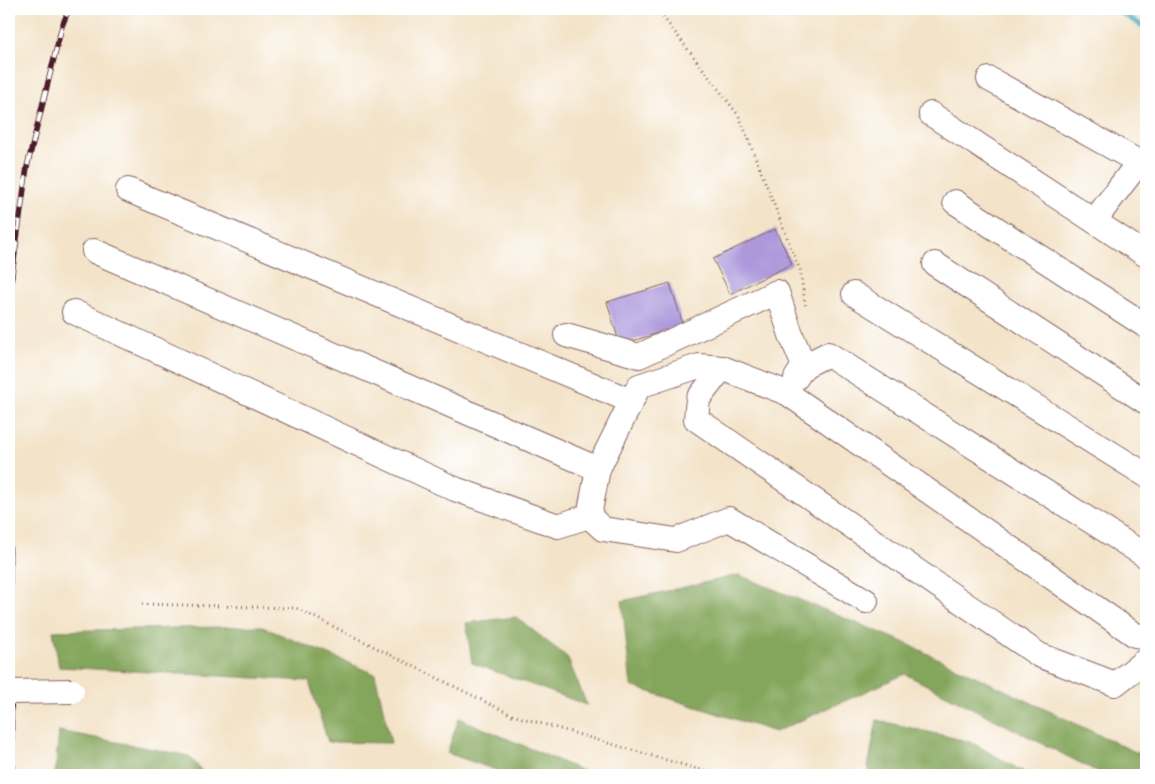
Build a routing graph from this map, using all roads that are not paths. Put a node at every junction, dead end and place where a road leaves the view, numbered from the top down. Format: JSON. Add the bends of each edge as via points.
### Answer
{"nodes":[{"id":1,"x":989,"y":79,"type":"dead end"},
{"id":2,"x":931,"y":114,"type":"dead end"},
{"id":3,"x":1142,"y":164,"type":"edge"},
{"id":4,"x":128,"y":190,"type":"dead end"},
{"id":5,"x":956,"y":202,"type":"dead end"},
{"id":6,"x":1094,"y":221,"type":"junction"},
{"id":7,"x":94,"y":250,"type":"dead end"},
{"id":8,"x":1146,"y":255,"type":"edge"},
{"id":9,"x":935,"y":264,"type":"dead end"},
{"id":10,"x":854,"y":294,"type":"dead end"},
{"id":11,"x":74,"y":312,"type":"dead end"},
{"id":12,"x":1146,"y":326,"type":"edge"},
{"id":13,"x":566,"y":334,"type":"dead end"},
{"id":14,"x":804,"y":366,"type":"junction"},
{"id":15,"x":722,"y":368,"type":"junction"},
{"id":16,"x":787,"y":393,"type":"junction"},
{"id":17,"x":631,"y":401,"type":"junction"},
{"id":18,"x":1146,"y":402,"type":"edge"},
{"id":19,"x":598,"y":470,"type":"junction"},
{"id":20,"x":1146,"y":475,"type":"edge"},
{"id":21,"x":590,"y":516,"type":"junction"},
{"id":22,"x":1146,"y":556,"type":"edge"},
{"id":23,"x":866,"y":601,"type":"dead end"},
{"id":24,"x":1146,"y":636,"type":"edge"},
{"id":25,"x":1146,"y":660,"type":"edge"},
{"id":26,"x":72,"y":691,"type":"dead end"},
{"id":27,"x":9,"y":692,"type":"edge"}],
"edges":[{"from":1,"to":3,"type":"street"},
{"from":2,"to":6,"type":"street"},
{"from":3,"to":6,"type":"street"},
{"from":4,"to":17,"type":"street"},
{"from":5,"to":12,"type":"street"},
{"from":6,"to":8,"type":"street"},
{"from":7,"to":19,"type":"street"},
{"from":9,"to":18,"type":"street"},
{"from":10,"to":20,"type":"street"},
{"from":11,"to":21,"type":"street","via":[[455,488],[558,526]]},
{"from":13,"to":14,"type":"street","via":[[639,356],[777,292]]},
{"from":14,"to":16,"type":"street"},
{"from":14,"to":22,"type":"street","via":[[828,354]]},
{"from":15,"to":16,"type":"street"},
{"from":15,"to":17,"type":"street","via":[[699,366],[639,386]]},
{"from":15,"to":25,"type":"street","via":[[698,399],[696,419],[1039,655],[1115,684]]},
{"from":16,"to":24,"type":"street","via":[[1135,635]]},
{"from":17,"to":19,"type":"street"},
{"from":19,"to":21,"type":"street"},
{"from":21,"to":23,"type":"street","via":[[603,529],[676,540],[729,519]]},
{"from":26,"to":27,"type":"street","bridge":true}]}
